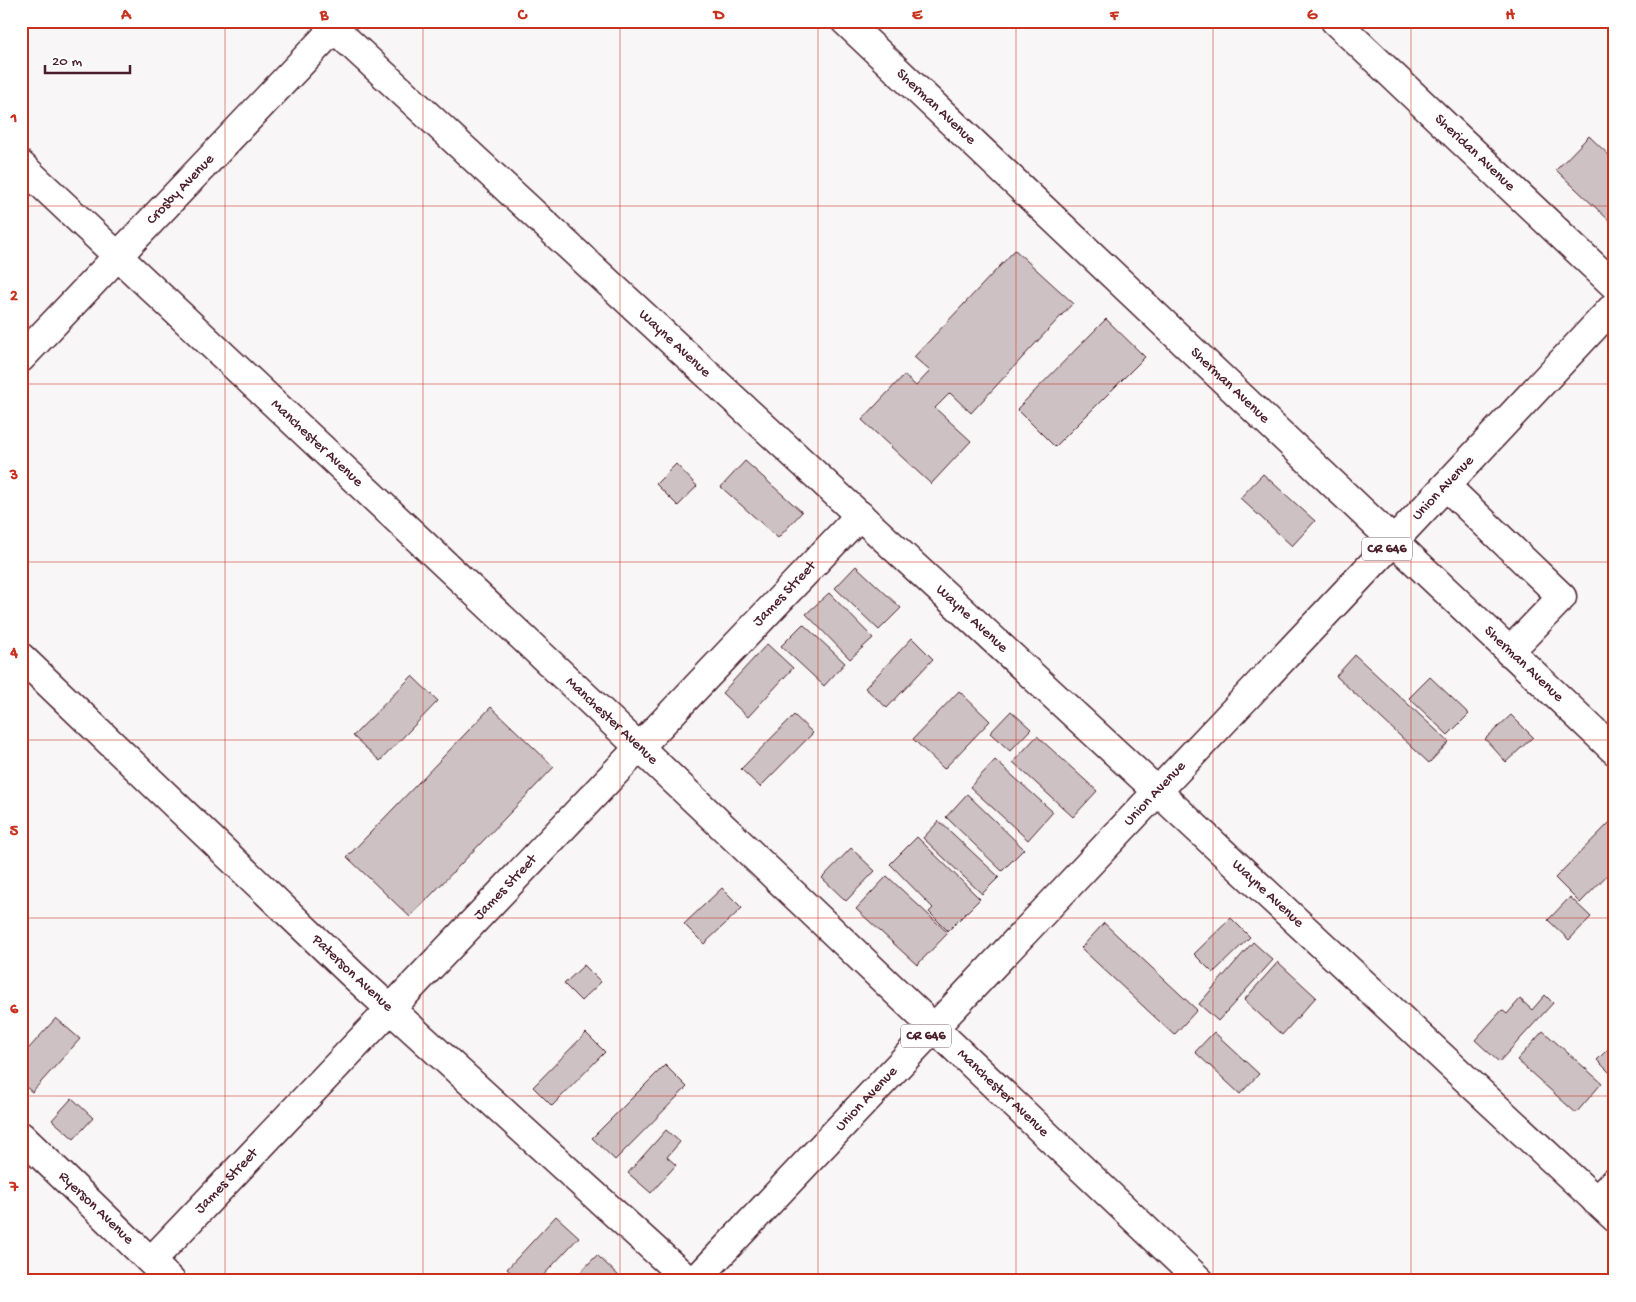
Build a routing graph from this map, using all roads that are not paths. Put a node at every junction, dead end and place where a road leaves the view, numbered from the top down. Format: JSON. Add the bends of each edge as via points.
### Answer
{"nodes":[{"id":1,"x":845,"y":21,"type":"edge"},
{"id":2,"x":1335,"y":21,"type":"edge"},
{"id":3,"x":333,"y":24,"type":"edge"},
{"id":4,"x":21,"y":165,"type":"edge"},
{"id":5,"x":116,"y":255,"type":"junction"},
{"id":6,"x":1615,"y":286,"type":"edge"},
{"id":7,"x":1615,"y":305,"type":"edge"},
{"id":8,"x":21,"y":358,"type":"edge"},
{"id":9,"x":1446,"y":486,"type":"junction"},
{"id":10,"x":860,"y":514,"type":"junction"},
{"id":11,"x":1393,"y":542,"type":"junction"},
{"id":12,"x":1509,"y":652,"type":"junction"},
{"id":13,"x":21,"y":657,"type":"edge"},
{"id":14,"x":639,"y":747,"type":"junction"},
{"id":15,"x":1615,"y":751,"type":"edge"},
{"id":16,"x":1157,"y":791,"type":"junction"},
{"id":17,"x":390,"y":1009,"type":"junction"},
{"id":18,"x":933,"y":1028,"type":"junction"},
{"id":19,"x":21,"y":1136,"type":"edge"},
{"id":20,"x":1615,"y":1181,"type":"edge"},
{"id":21,"x":1606,"y":1210,"type":"edge"},
{"id":22,"x":151,"y":1261,"type":"junction"},
{"id":23,"x":171,"y":1281,"type":"edge"},
{"id":24,"x":689,"y":1281,"type":"edge"},
{"id":25,"x":694,"y":1281,"type":"edge"},
{"id":26,"x":1200,"y":1281,"type":"edge"}],
"edges":[{"from":1,"to":11,"type":"street","name":"Sherman Avenue"},
{"from":2,"to":6,"type":"street","name":"Sheridan Avenue"},
{"from":3,"to":5,"type":"street","name":"Crosby Avenue"},
{"from":3,"to":10,"type":"street","name":"Wayne Avenue"},
{"from":4,"to":5,"type":"street","name":"Manchester Avenue"},
{"from":5,"to":8,"type":"street","name":"Crosby Avenue"},
{"from":5,"to":14,"type":"street","name":"Manchester Avenue"},
{"from":7,"to":9,"type":"street","name":"Union Avenue","number":"CR 646"},
{"from":9,"to":11,"type":"street","name":"Union Avenue","number":"CR 646"},
{"from":9,"to":12,"type":"street","via":[[1562,597]]},
{"from":10,"to":14,"type":"street","name":"James Street"},
{"from":10,"to":16,"type":"street","name":"Wayne Avenue"},
{"from":11,"to":12,"type":"street","name":"Sherman Avenue"},
{"from":11,"to":16,"type":"street","name":"Union Avenue","number":"CR 646"},
{"from":12,"to":15,"type":"street","name":"Sherman Avenue"},
{"from":13,"to":17,"type":"street","name":"Paterson Avenue"},
{"from":14,"to":17,"type":"street","name":"James Street"},
{"from":14,"to":18,"type":"street","name":"Manchester Avenue"},
{"from":16,"to":18,"type":"street","name":"Union Avenue","number":"CR 646"},
{"from":16,"to":21,"type":"street","name":"Wayne Avenue"},
{"from":17,"to":22,"type":"street","name":"James Street"},
{"from":17,"to":24,"type":"street","name":"Paterson Avenue"},
{"from":18,"to":25,"type":"street","name":"Union Avenue","number":"CR 646"},
{"from":18,"to":26,"type":"street","name":"Manchester Avenue"},
{"from":19,"to":22,"type":"street","name":"Ryerson Avenue"},
{"from":20,"to":21,"type":"street"},
{"from":22,"to":23,"type":"street","name":"Ryerson Avenue"}]}
